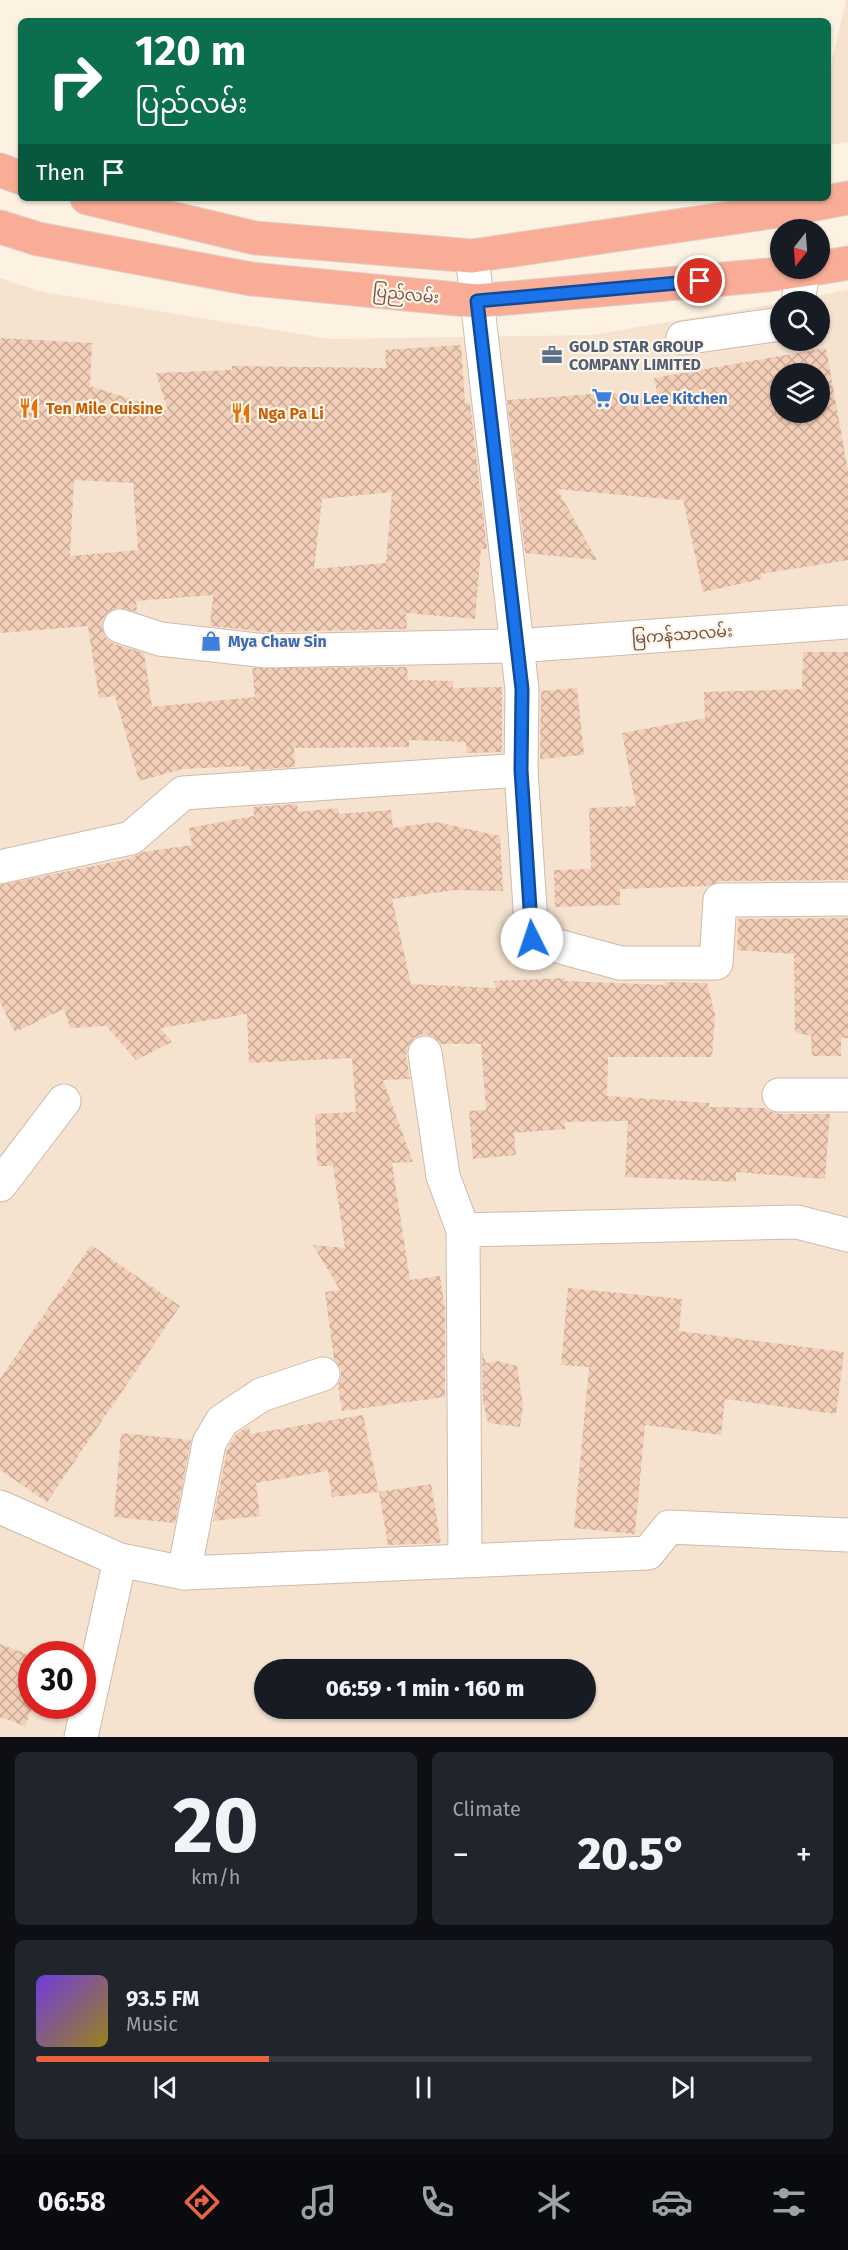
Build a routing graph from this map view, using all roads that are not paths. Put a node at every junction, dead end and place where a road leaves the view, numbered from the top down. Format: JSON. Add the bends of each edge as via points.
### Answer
{"nodes":[{"id":1,"x":0,"y":170,"type":"edge"},
{"id":2,"x":18,"y":177,"type":"edge"},
{"id":3,"x":848,"y":198,"type":"edge"},
{"id":4,"x":100,"y":201,"type":"edge"},
{"id":5,"x":0,"y":227,"type":"edge"},
{"id":6,"x":472,"y":256,"type":"junction"},
{"id":7,"x":770,"y":278,"type":"edge"},
{"id":8,"x":477,"y":301,"type":"junction"},
{"id":9,"x":770,"y":325,"type":"edge"},
{"id":10,"x":683,"y":338,"type":"dead end"},
{"id":11,"x":848,"y":622,"type":"edge"},
{"id":12,"x":120,"y":626,"type":"dead end"},
{"id":13,"x":516,"y":646,"type":"junction"},
{"id":14,"x":521,"y":770,"type":"junction"},
{"id":15,"x":0,"y":867,"type":"edge"},
{"id":16,"x":848,"y":899,"type":"edge"},
{"id":17,"x":425,"y":1053,"type":"dead end"},
{"id":18,"x":779,"y":1095,"type":"dead end"},
{"id":19,"x":848,"y":1095,"type":"edge"},
{"id":20,"x":64,"y":1101,"type":"dead end"},
{"id":21,"x":0,"y":1185,"type":"edge"},
{"id":22,"x":463,"y":1230,"type":"junction"},
{"id":23,"x":848,"y":1235,"type":"edge"},
{"id":24,"x":323,"y":1374,"type":"dead end"},
{"id":25,"x":0,"y":1508,"type":"edge"},
{"id":26,"x":848,"y":1535,"type":"edge"},
{"id":27,"x":120,"y":1560,"type":"junction"},
{"id":28,"x":465,"y":1560,"type":"junction"},
{"id":29,"x":184,"y":1573,"type":"junction"},
{"id":30,"x":81,"y":1737,"type":"edge"}],
"edges":[{"from":1,"to":2,"type":"highway"},
{"from":3,"to":6,"type":"highway"},
{"from":4,"to":6,"type":"highway","via":[[255,238]]},
{"from":5,"to":8,"type":"highway","name":"ပြည်လမ်း","via":[[38,239],[251,279]]},
{"from":6,"to":8,"type":"street"},
{"from":7,"to":8,"type":"highway","name":"ပြည်လမ်း"},
{"from":8,"to":13,"type":"street"},
{"from":9,"to":10,"type":"street"},
{"from":11,"to":13,"type":"street","name":"မြကန်သာလမ်း"},
{"from":12,"to":13,"type":"street","name":"မြကန်သာလမ်း","via":[[160,639],[266,651]]},
{"from":13,"to":14,"type":"street","via":[[522,689]]},
{"from":14,"to":15,"type":"street","via":[[183,793],[131,838]]},
{"from":14,"to":16,"type":"street","via":[[532,939],[620,963],[716,963],[720,900]]},
{"from":17,"to":22,"type":"street","via":[[443,1176]]},
{"from":18,"to":19,"type":"street"},
{"from":20,"to":21,"type":"street"},
{"from":22,"to":23,"type":"street","via":[[797,1222]]},
{"from":22,"to":28,"type":"street"},
{"from":24,"to":29,"type":"street","via":[[261,1395],[222,1421],[209,1443]]},
{"from":25,"to":27,"type":"street"},
{"from":26,"to":28,"type":"street","via":[[669,1527],[648,1553]]},
{"from":27,"to":29,"type":"street"},
{"from":27,"to":30,"type":"street"},
{"from":28,"to":29,"type":"street"}]}
